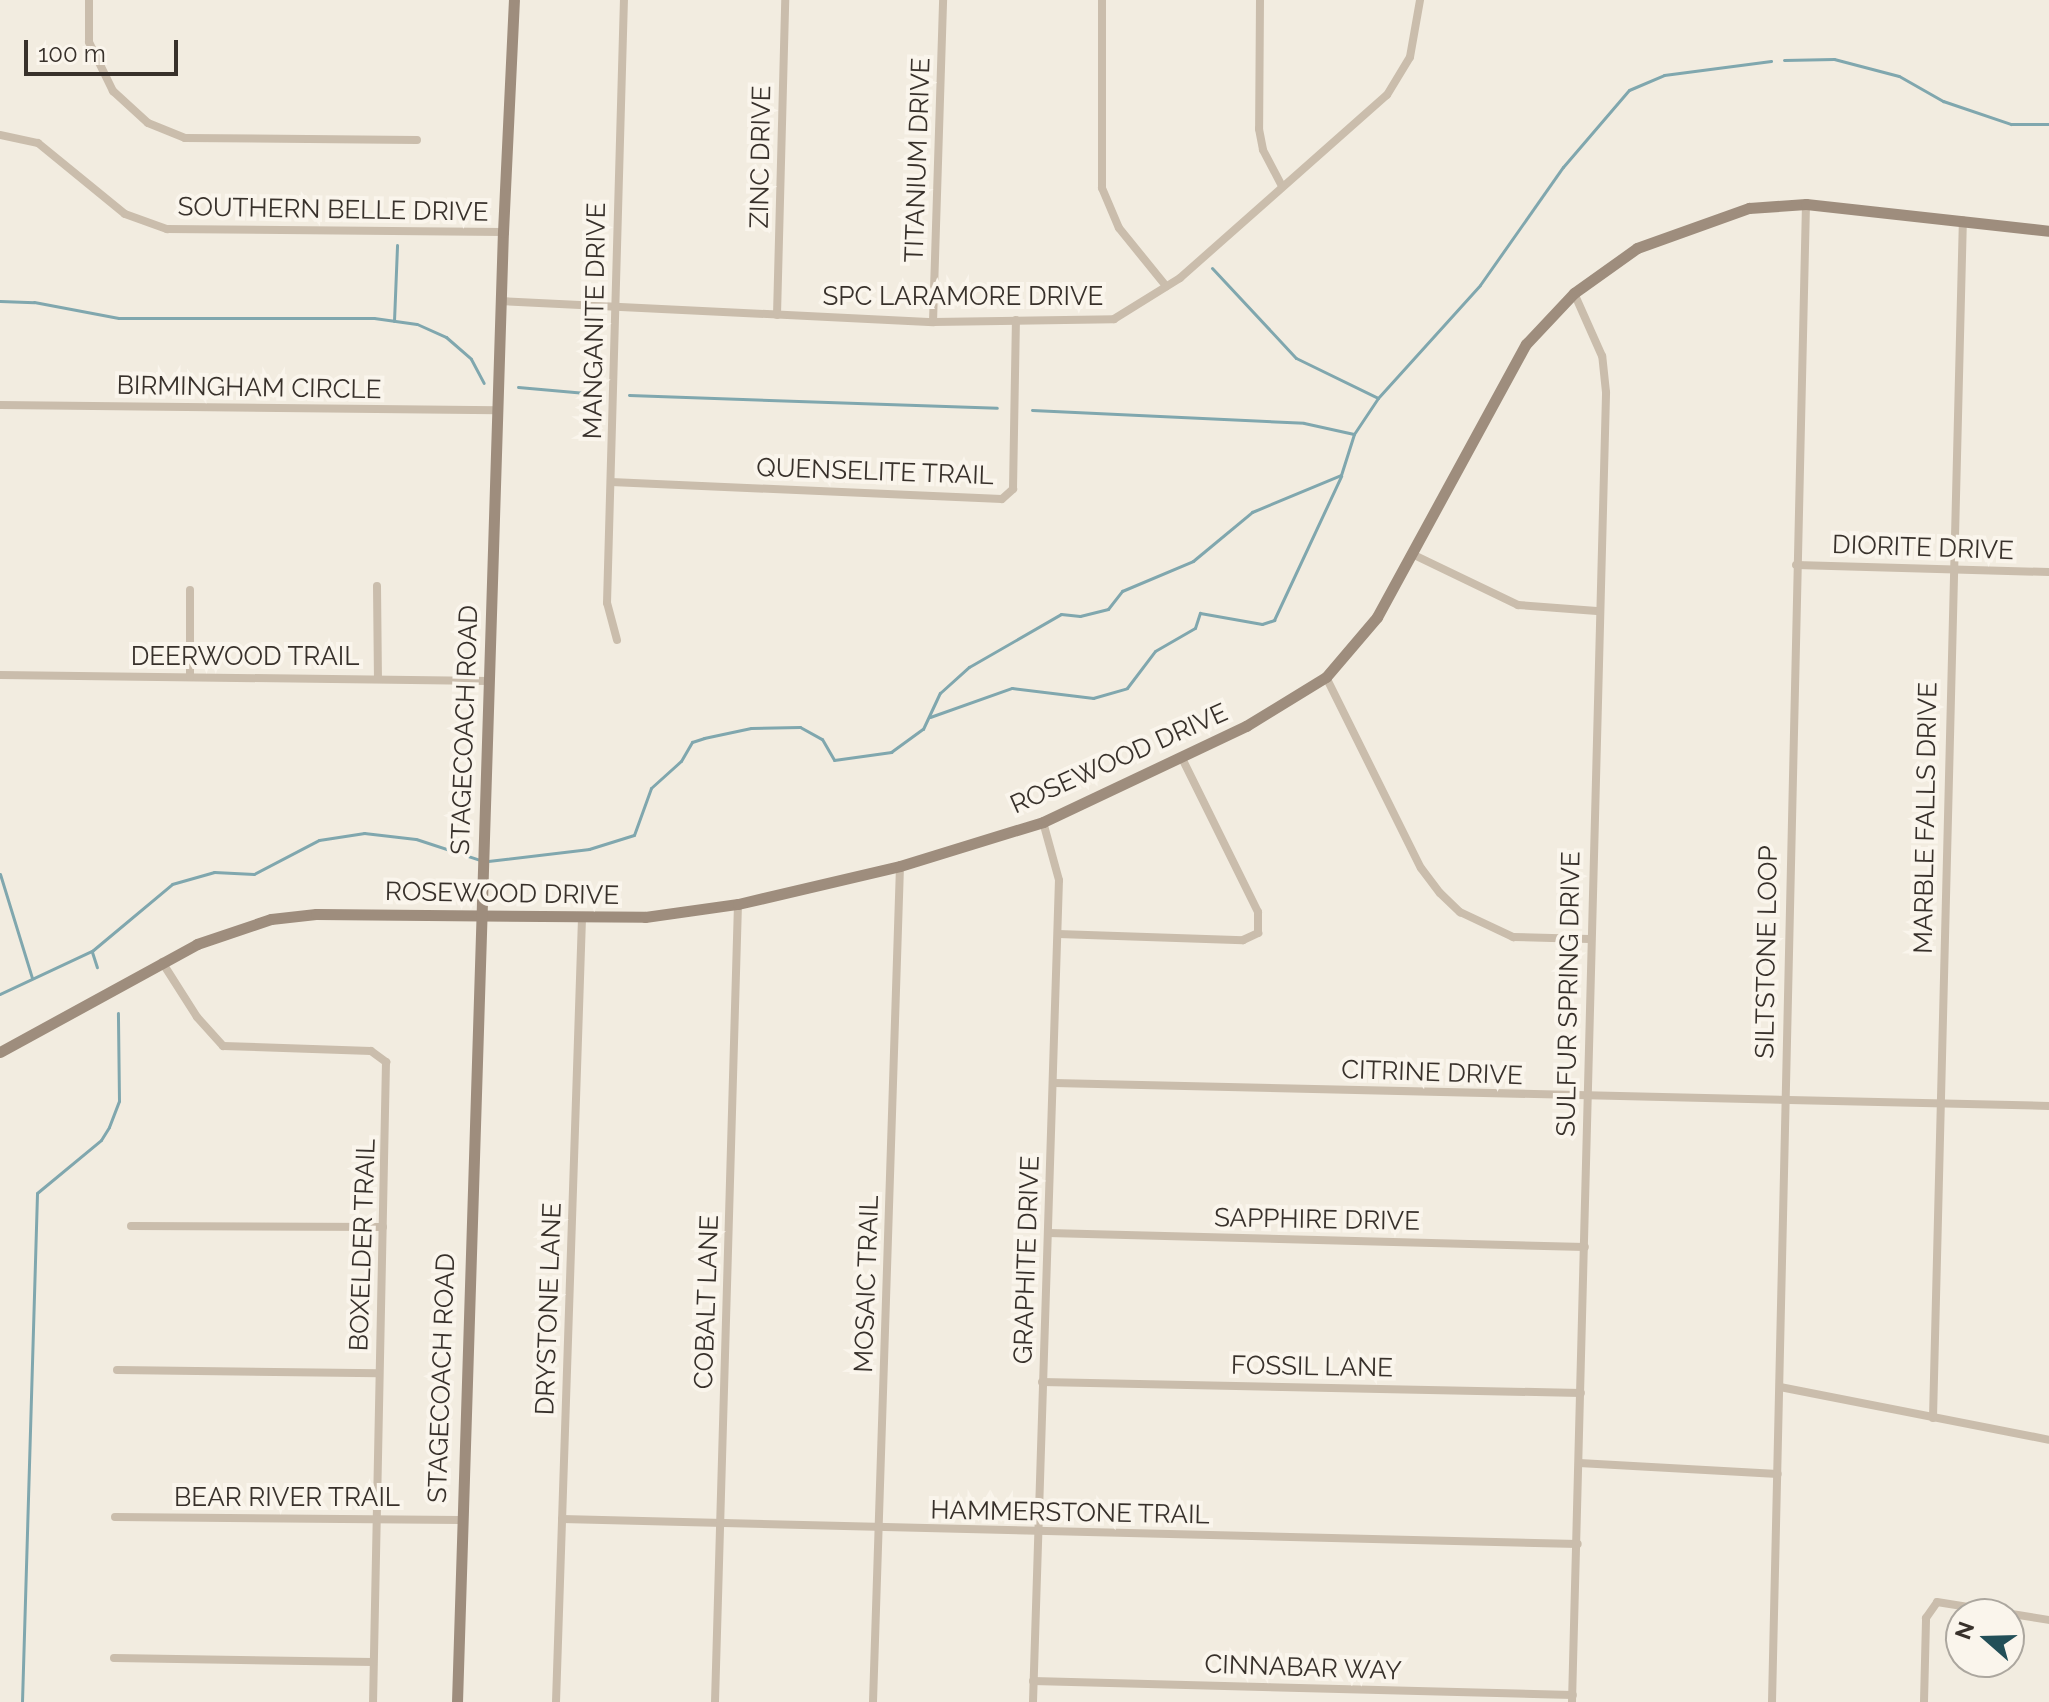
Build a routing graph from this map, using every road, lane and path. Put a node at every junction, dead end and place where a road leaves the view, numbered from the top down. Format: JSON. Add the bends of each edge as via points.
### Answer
{"nodes":[{"id":1,"x":89,"y":0,"type":"edge"},
{"id":2,"x":514,"y":0,"type":"edge"},
{"id":3,"x":624,"y":0,"type":"edge"},
{"id":4,"x":785,"y":0,"type":"edge"},
{"id":5,"x":943,"y":0,"type":"edge"},
{"id":6,"x":1102,"y":0,"type":"edge"},
{"id":7,"x":1260,"y":0,"type":"edge"},
{"id":8,"x":1420,"y":0,"type":"edge"},
{"id":9,"x":0,"y":135,"type":"edge"},
{"id":10,"x":417,"y":140,"type":"dead end"},
{"id":11,"x":1282,"y":186,"type":"junction"},
{"id":12,"x":1806,"y":204,"type":"junction"},
{"id":13,"x":1963,"y":220,"type":"junction"},
{"id":14,"x":2049,"y":231,"type":"edge"},
{"id":15,"x":503,"y":232,"type":"junction"},
{"id":16,"x":1166,"y":286,"type":"junction"},
{"id":17,"x":1574,"y":293,"type":"junction"},
{"id":18,"x":500,"y":301,"type":"junction"},
{"id":19,"x":616,"y":307,"type":"junction"},
{"id":20,"x":777,"y":315,"type":"junction"},
{"id":21,"x":1016,"y":320,"type":"junction"},
{"id":22,"x":933,"y":322,"type":"junction"},
{"id":23,"x":0,"y":405,"type":"edge"},
{"id":24,"x":498,"y":410,"type":"junction"},
{"id":25,"x":611,"y":482,"type":"junction"},
{"id":26,"x":1412,"y":554,"type":"junction"},
{"id":27,"x":1796,"y":565,"type":"junction"},
{"id":28,"x":1952,"y":569,"type":"junction"},
{"id":29,"x":2049,"y":572,"type":"edge"},
{"id":30,"x":377,"y":586,"type":"dead end"},
{"id":31,"x":190,"y":590,"type":"dead end"},
{"id":32,"x":1597,"y":611,"type":"junction"},
{"id":33,"x":617,"y":640,"type":"dead end"},
{"id":34,"x":0,"y":675,"type":"edge"},
{"id":35,"x":190,"y":677,"type":"junction"},
{"id":36,"x":1326,"y":677,"type":"junction"},
{"id":37,"x":378,"y":678,"type":"junction"},
{"id":38,"x":489,"y":681,"type":"junction"},
{"id":39,"x":1182,"y":758,"type":"junction"},
{"id":40,"x":1043,"y":822,"type":"junction"},
{"id":41,"x":900,"y":866,"type":"junction"},
{"id":42,"x":738,"y":904,"type":"junction"},
{"id":43,"x":479,"y":917,"type":"junction"},
{"id":44,"x":582,"y":918,"type":"junction"},
{"id":45,"x":1058,"y":934,"type":"junction"},
{"id":46,"x":1589,"y":939,"type":"junction"},
{"id":47,"x":162,"y":962,"type":"junction"},
{"id":48,"x":0,"y":1052,"type":"edge"},
{"id":49,"x":1054,"y":1083,"type":"junction"},
{"id":50,"x":1587,"y":1097,"type":"junction"},
{"id":51,"x":1784,"y":1101,"type":"junction"},
{"id":52,"x":1940,"y":1103,"type":"junction"},
{"id":53,"x":2049,"y":1106,"type":"edge"},
{"id":54,"x":131,"y":1226,"type":"dead end"},
{"id":55,"x":383,"y":1227,"type":"junction"},
{"id":56,"x":1048,"y":1233,"type":"junction"},
{"id":57,"x":1585,"y":1247,"type":"junction"},
{"id":58,"x":117,"y":1370,"type":"dead end"},
{"id":59,"x":379,"y":1373,"type":"junction"},
{"id":60,"x":1042,"y":1382,"type":"junction"},
{"id":61,"x":1780,"y":1387,"type":"junction"},
{"id":62,"x":1581,"y":1393,"type":"junction"},
{"id":63,"x":1933,"y":1418,"type":"junction"},
{"id":64,"x":2049,"y":1440,"type":"edge"},
{"id":65,"x":1579,"y":1463,"type":"junction"},
{"id":66,"x":1778,"y":1474,"type":"junction"},
{"id":67,"x":115,"y":1517,"type":"dead end"},
{"id":68,"x":376,"y":1518,"type":"junction"},
{"id":69,"x":562,"y":1519,"type":"junction"},
{"id":70,"x":460,"y":1520,"type":"junction"},
{"id":71,"x":720,"y":1523,"type":"junction"},
{"id":72,"x":879,"y":1528,"type":"junction"},
{"id":73,"x":1039,"y":1534,"type":"junction"},
{"id":74,"x":1578,"y":1544,"type":"junction"},
{"id":75,"x":2049,"y":1620,"type":"edge"},
{"id":76,"x":114,"y":1658,"type":"dead end"},
{"id":77,"x":373,"y":1662,"type":"junction"},
{"id":78,"x":1033,"y":1681,"type":"junction"},
{"id":79,"x":1572,"y":1698,"type":"edge"},
{"id":80,"x":373,"y":1702,"type":"edge"},
{"id":81,"x":457,"y":1702,"type":"edge"},
{"id":82,"x":556,"y":1702,"type":"edge"},
{"id":83,"x":715,"y":1702,"type":"edge"},
{"id":84,"x":873,"y":1702,"type":"edge"},
{"id":85,"x":1033,"y":1702,"type":"edge"},
{"id":86,"x":1772,"y":1702,"type":"edge"},
{"id":87,"x":1924,"y":1702,"type":"edge"}],
"edges":[{"from":1,"to":10,"type":"street","via":[[89,42],[113,91],[148,123],[185,138]]},
{"from":2,"to":15,"type":"street","name":"STAGECOACH ROAD"},
{"from":3,"to":19,"type":"street","name":"MANGANITE DRIVE"},
{"from":4,"to":20,"type":"street","name":"ZINC DRIVE"},
{"from":5,"to":22,"type":"street","name":"TITANIUM DRIVE"},
{"from":6,"to":16,"type":"street","via":[[1102,188],[1119,228]]},
{"from":7,"to":11,"type":"street","via":[[1259,129],[1263,150]]},
{"from":8,"to":11,"type":"street","name":"SPC LARAMORE DRIVE","via":[[1410,57],[1387,95]]},
{"from":9,"to":15,"type":"street","name":"SOUTHERN BELLE DRIVE","via":[[38,143],[125,214],[167,229]]},
{"from":11,"to":16,"type":"street","name":"SPC LARAMORE DRIVE"},
{"from":12,"to":13,"type":"street","name":"ROSEWOOD DRIVE"},
{"from":12,"to":17,"type":"street","name":"ROSEWOOD DRIVE","via":[[1749,208],[1673,232],[1605,267]]},
{"from":12,"to":27,"type":"street","name":"SILTSTONE LOOP"},
{"from":13,"to":14,"type":"street","name":"ROSEWOOD DRIVE"},
{"from":13,"to":28,"type":"street","name":"MARBLE FALLS DRIVE"},
{"from":15,"to":18,"type":"street","name":"STAGECOACH ROAD"},
{"from":16,"to":21,"type":"street","name":"SPC LARAMORE DRIVE","via":[[1114,319]]},
{"from":17,"to":26,"type":"street","name":"ROSEWOOD DRIVE","via":[[1507,372]]},
{"from":17,"to":32,"type":"street","name":"SULFUR SPRING DRIVE","via":[[1602,356],[1606,392]]},
{"from":18,"to":19,"type":"street","name":"SPC LARAMORE DRIVE"},
{"from":18,"to":24,"type":"street","name":"STAGECOACH ROAD"},
{"from":19,"to":20,"type":"street","name":"SPC LARAMORE DRIVE"},
{"from":19,"to":25,"type":"street","name":"MANGANITE DRIVE"},
{"from":20,"to":22,"type":"street","name":"SPC LARAMORE DRIVE"},
{"from":21,"to":22,"type":"street","name":"SPC LARAMORE DRIVE"},
{"from":21,"to":25,"type":"street","name":"QUENSELITE TRAIL","via":[[1013,489],[1002,499]]},
{"from":23,"to":24,"type":"street","name":"BIRMINGHAM CIRCLE"},
{"from":24,"to":38,"type":"street","name":"STAGECOACH ROAD"},
{"from":25,"to":33,"type":"street","name":"MANGANITE DRIVE","via":[[607,603]]},
{"from":26,"to":32,"type":"street","via":[[1518,605]]},
{"from":26,"to":36,"type":"street","name":"ROSEWOOD DRIVE","via":[[1377,617]]},
{"from":27,"to":28,"type":"street","name":"DIORITE DRIVE"},
{"from":27,"to":51,"type":"street","name":"SILTSTONE LOOP"},
{"from":28,"to":29,"type":"street","name":"DIORITE DRIVE"},
{"from":28,"to":52,"type":"street","name":"MARBLE FALLS DRIVE"},
{"from":30,"to":37,"type":"street"},
{"from":31,"to":35,"type":"street"},
{"from":32,"to":46,"type":"street","name":"SULFUR SPRING DRIVE"},
{"from":34,"to":35,"type":"street","name":"DEERWOOD TRAIL"},
{"from":35,"to":37,"type":"street","name":"DEERWOOD TRAIL"},
{"from":36,"to":39,"type":"street","name":"ROSEWOOD DRIVE","via":[[1284,706]]},
{"from":36,"to":46,"type":"street","via":[[1421,868],[1440,893],[1460,912],[1513,937]]},
{"from":37,"to":38,"type":"street","name":"DEERWOOD TRAIL"},
{"from":38,"to":43,"type":"street","name":"STAGECOACH ROAD"},
{"from":39,"to":40,"type":"street","name":"ROSEWOOD DRIVE"},
{"from":39,"to":45,"type":"street","via":[[1258,912],[1258,933],[1243,940]]},
{"from":40,"to":41,"type":"street","name":"ROSEWOOD DRIVE"},
{"from":40,"to":45,"type":"street","name":"GRAPHITE DRIVE","via":[[1059,880]]},
{"from":41,"to":42,"type":"street","name":"ROSEWOOD DRIVE"},
{"from":41,"to":72,"type":"street","name":"MOSAIC TRAIL"},
{"from":42,"to":44,"type":"street","name":"ROSEWOOD DRIVE","via":[[645,917]]},
{"from":42,"to":71,"type":"street","name":"COBALT LANE"},
{"from":43,"to":44,"type":"street","name":"ROSEWOOD DRIVE"},
{"from":43,"to":47,"type":"street","name":"ROSEWOOD DRIVE","via":[[285,916],[230,930]]},
{"from":43,"to":70,"type":"street","name":"STAGECOACH ROAD"},
{"from":44,"to":69,"type":"street","name":"DRYSTONE LANE"},
{"from":45,"to":49,"type":"street","name":"GRAPHITE DRIVE"},
{"from":46,"to":50,"type":"street","name":"SULFUR SPRING DRIVE"},
{"from":47,"to":48,"type":"street","name":"ROSEWOOD DRIVE"},
{"from":47,"to":55,"type":"street","name":"BOXELDER TRAIL","via":[[223,1046],[371,1051],[386,1062]]},
{"from":49,"to":50,"type":"street","name":"CITRINE DRIVE"},
{"from":49,"to":56,"type":"street","name":"GRAPHITE DRIVE"},
{"from":50,"to":51,"type":"street","name":"CITRINE DRIVE"},
{"from":50,"to":57,"type":"street","name":"SULFUR SPRING DRIVE"},
{"from":51,"to":52,"type":"street","name":"CITRINE DRIVE"},
{"from":51,"to":61,"type":"street","name":"SILTSTONE LOOP"},
{"from":52,"to":53,"type":"street","name":"CITRINE DRIVE"},
{"from":52,"to":63,"type":"street","name":"MARBLE FALLS DRIVE"},
{"from":54,"to":55,"type":"street"},
{"from":55,"to":59,"type":"street","name":"BOXELDER TRAIL"},
{"from":56,"to":57,"type":"street","name":"SAPPHIRE DRIVE"},
{"from":56,"to":60,"type":"street","name":"GRAPHITE DRIVE"},
{"from":57,"to":62,"type":"street","name":"SULFUR SPRING DRIVE"},
{"from":58,"to":59,"type":"street"},
{"from":59,"to":68,"type":"street","name":"BOXELDER TRAIL"},
{"from":60,"to":62,"type":"street","name":"FOSSIL LANE"},
{"from":60,"to":73,"type":"street","name":"GRAPHITE DRIVE"},
{"from":61,"to":63,"type":"street"},
{"from":61,"to":66,"type":"street","name":"SILTSTONE LOOP"},
{"from":62,"to":65,"type":"street","name":"SULFUR SPRING DRIVE"},
{"from":63,"to":64,"type":"street"},
{"from":65,"to":66,"type":"street"},
{"from":65,"to":74,"type":"street","name":"SULFUR SPRING DRIVE"},
{"from":66,"to":86,"type":"street","name":"SILTSTONE LOOP"},
{"from":67,"to":68,"type":"street","name":"BEAR RIVER TRAIL"},
{"from":68,"to":70,"type":"street","name":"BEAR RIVER TRAIL"},
{"from":68,"to":77,"type":"street","name":"BOXELDER TRAIL"},
{"from":69,"to":71,"type":"street","name":"HAMMERSTONE TRAIL"},
{"from":69,"to":82,"type":"street","name":"DRYSTONE LANE"},
{"from":70,"to":81,"type":"street","name":"STAGECOACH ROAD"},
{"from":71,"to":72,"type":"street","name":"HAMMERSTONE TRAIL"},
{"from":71,"to":83,"type":"street","name":"COBALT LANE"},
{"from":72,"to":73,"type":"street","name":"HAMMERSTONE TRAIL"},
{"from":72,"to":84,"type":"street","name":"MOSAIC TRAIL"},
{"from":73,"to":74,"type":"street","name":"HAMMERSTONE TRAIL"},
{"from":73,"to":78,"type":"street","name":"GRAPHITE DRIVE"},
{"from":74,"to":79,"type":"street","name":"SULFUR SPRING DRIVE"},
{"from":75,"to":87,"type":"street","via":[[1937,1602],[1926,1618]]},
{"from":76,"to":77,"type":"street"},
{"from":77,"to":80,"type":"street","name":"BOXELDER TRAIL"},
{"from":78,"to":79,"type":"street","name":"CINNABAR WAY"},
{"from":78,"to":85,"type":"street","name":"GRAPHITE DRIVE"}]}
